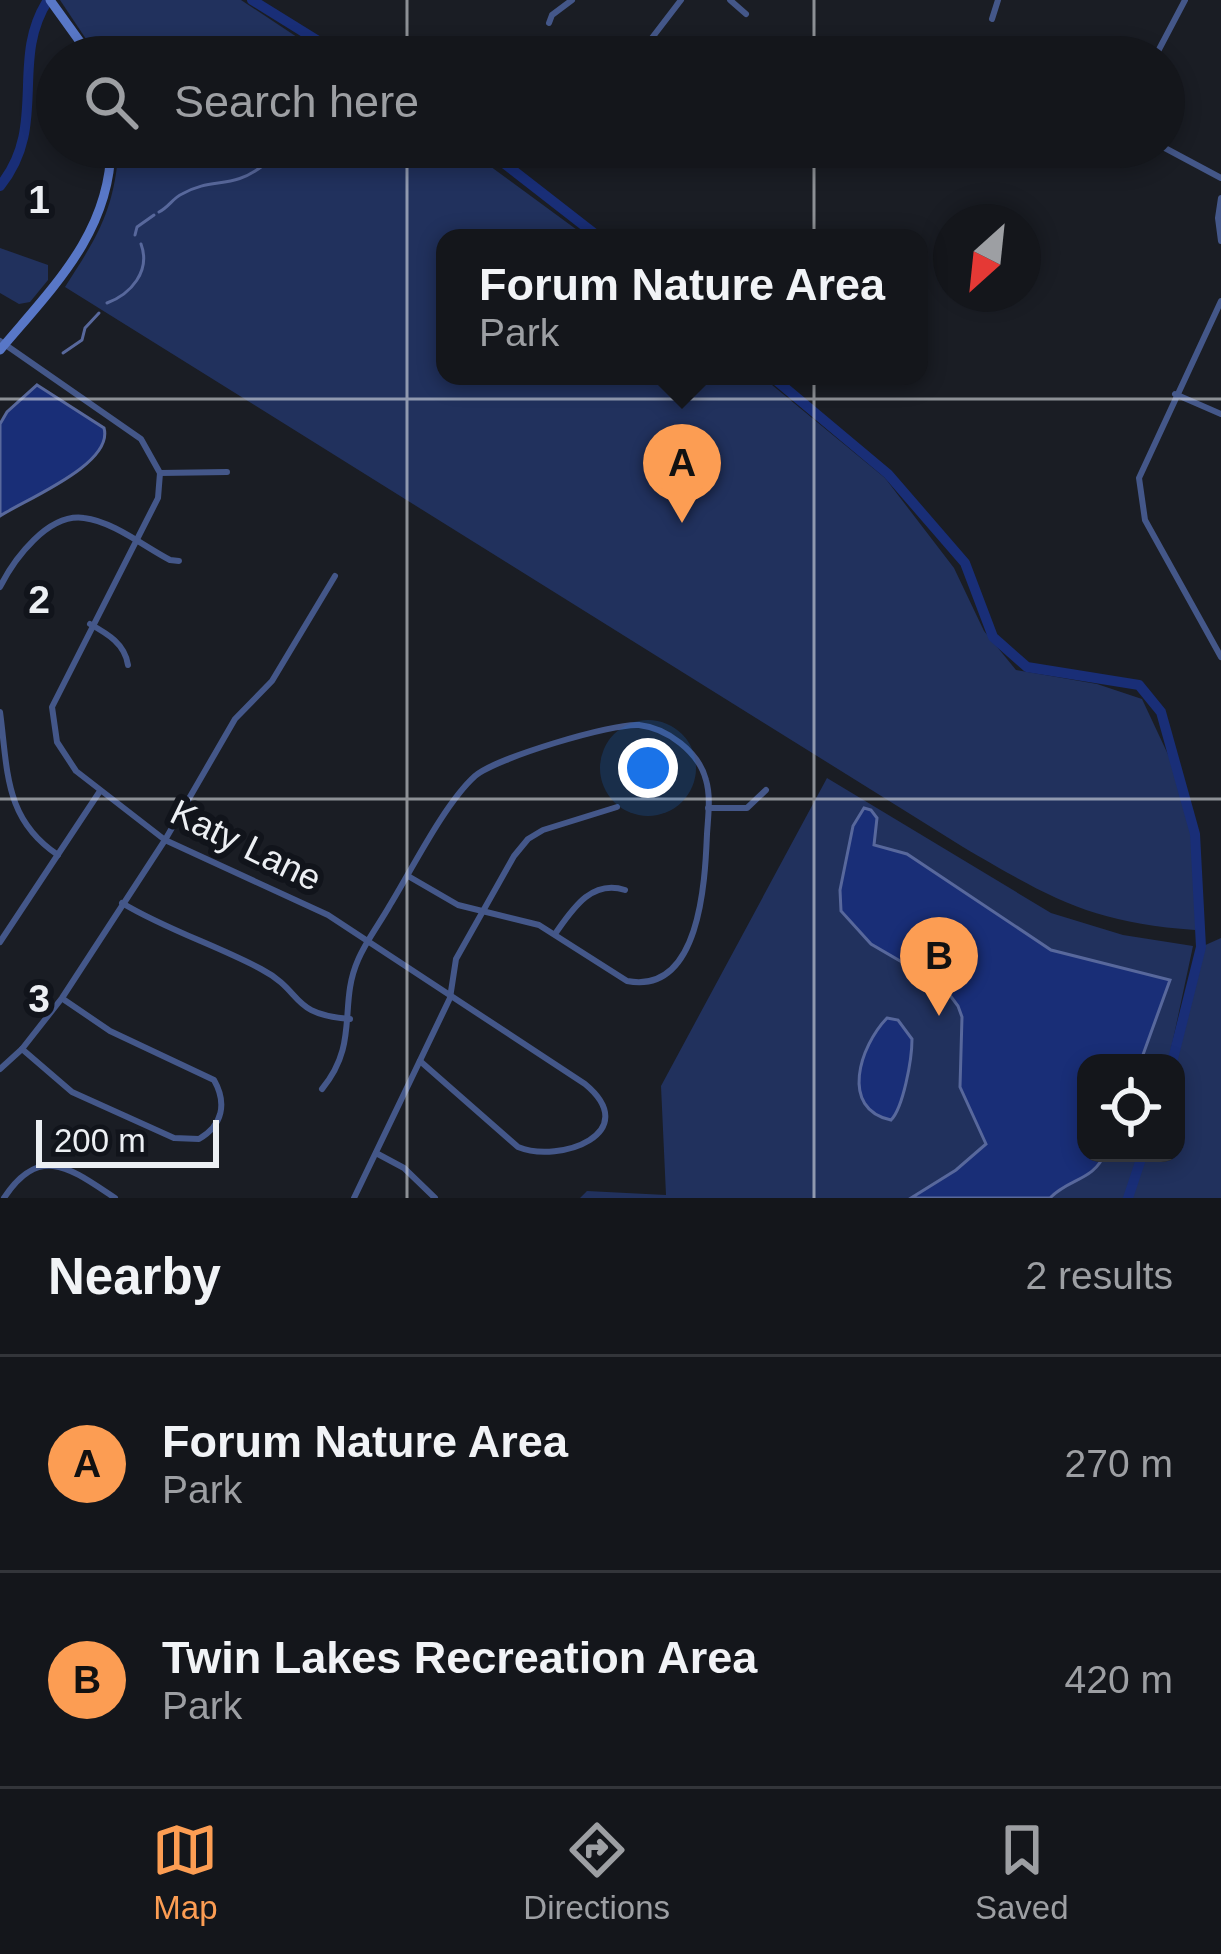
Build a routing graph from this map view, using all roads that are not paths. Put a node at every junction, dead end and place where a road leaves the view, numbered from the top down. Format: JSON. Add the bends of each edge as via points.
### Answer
{"nodes":[{"id":1,"x":50,"y":0,"type":"edge"},
{"id":2,"x":572,"y":0,"type":"edge"},
{"id":3,"x":681,"y":0,"type":"edge"},
{"id":4,"x":730,"y":0,"type":"edge"},
{"id":5,"x":998,"y":0,"type":"edge"},
{"id":6,"x":1185,"y":0,"type":"edge"},
{"id":7,"x":746,"y":14,"type":"dead end"},
{"id":8,"x":992,"y":20,"type":"dead end"},
{"id":9,"x":549,"y":23,"type":"dead end"},
{"id":10,"x":77,"y":36,"type":"edge"},
{"id":11,"x":656,"y":36,"type":"edge"},
{"id":12,"x":1166,"y":36,"type":"edge"},
{"id":13,"x":1185,"y":159,"type":"edge"},
{"id":14,"x":108,"y":168,"type":"edge"},
{"id":15,"x":1221,"y":178,"type":"edge"},
{"id":16,"x":1221,"y":198,"type":"edge"},
{"id":17,"x":1221,"y":242,"type":"edge"},
{"id":18,"x":1221,"y":301,"type":"edge"},
{"id":19,"x":2,"y":345,"type":"edge"},
{"id":20,"x":1175,"y":394,"type":"junction"},
{"id":21,"x":1221,"y":414,"type":"edge"},
{"id":22,"x":227,"y":472,"type":"dead end"},
{"id":23,"x":160,"y":473,"type":"junction"},
{"id":24,"x":135,"y":541,"type":"junction"},
{"id":25,"x":179,"y":561,"type":"dead end"},
{"id":26,"x":335,"y":576,"type":"dead end"},
{"id":27,"x":0,"y":587,"type":"edge"},
{"id":28,"x":90,"y":625,"type":"junction"},
{"id":29,"x":1221,"y":656,"type":"edge"},
{"id":30,"x":128,"y":665,"type":"dead end"},
{"id":31,"x":0,"y":712,"type":"edge"},
{"id":32,"x":766,"y":790,"type":"dead end"},
{"id":33,"x":100,"y":791,"type":"junction"},
{"id":34,"x":617,"y":807,"type":"dead end"},
{"id":35,"x":708,"y":808,"type":"junction"},
{"id":36,"x":164,"y":840,"type":"junction"},
{"id":37,"x":58,"y":855,"type":"junction"},
{"id":38,"x":408,"y":876,"type":"junction"},
{"id":39,"x":626,"y":890,"type":"dead end"},
{"id":40,"x":122,"y":903,"type":"junction"},
{"id":41,"x":482,"y":912,"type":"junction"},
{"id":42,"x":555,"y":934,"type":"junction"},
{"id":43,"x":0,"y":942,"type":"edge"},
{"id":44,"x":368,"y":942,"type":"junction"},
{"id":45,"x":62,"y":998,"type":"junction"},
{"id":46,"x":450,"y":998,"type":"junction"},
{"id":47,"x":350,"y":1019,"type":"junction"},
{"id":48,"x":22,"y":1049,"type":"junction"},
{"id":49,"x":420,"y":1061,"type":"junction"},
{"id":50,"x":0,"y":1069,"type":"edge"},
{"id":51,"x":322,"y":1090,"type":"dead end"},
{"id":52,"x":376,"y":1154,"type":"junction"},
{"id":53,"x":4,"y":1198,"type":"edge"},
{"id":54,"x":115,"y":1198,"type":"edge"},
{"id":55,"x":354,"y":1198,"type":"edge"},
{"id":56,"x":435,"y":1198,"type":"edge"}],
"edges":[{"from":1,"to":10,"type":"street"},
{"from":2,"to":9,"type":"street"},
{"from":3,"to":11,"type":"street"},
{"from":4,"to":7,"type":"street"},
{"from":5,"to":8,"type":"street"},
{"from":6,"to":12,"type":"street"},
{"from":13,"to":15,"type":"street"},
{"from":14,"to":19,"type":"street","via":[[87,241]]},
{"from":16,"to":17,"type":"street"},
{"from":18,"to":20,"type":"street"},
{"from":19,"to":23,"type":"street","via":[[141,439]]},
{"from":20,"to":21,"type":"street"},
{"from":20,"to":29,"type":"street","via":[[1143,462],[1140,493],[1145,520]]},
{"from":22,"to":23,"type":"street"},
{"from":23,"to":24,"type":"street","name":"Katy Lane","via":[[158,498]]},
{"from":24,"to":25,"type":"street"},
{"from":24,"to":27,"type":"street","via":[[92,519],[69,518],[32,541]]},
{"from":24,"to":28,"type":"street","name":"Katy Lane"},
{"from":26,"to":36,"type":"street"},
{"from":28,"to":30,"type":"street","via":[[116,641]]},
{"from":28,"to":33,"type":"street","name":"Katy Lane","via":[[51,719],[64,755]]},
{"from":31,"to":37,"type":"street","via":[[16,810]]},
{"from":32,"to":35,"type":"street","via":[[747,808]]},
{"from":33,"to":36,"type":"street","name":"Katy Lane"},
{"from":33,"to":37,"type":"street"},
{"from":34,"to":41,"type":"street","via":[[528,839]]},
{"from":35,"to":38,"type":"street","via":[[694,756],[655,728],[617,726],[477,775]]},
{"from":35,"to":42,"type":"street","via":[[704,896],[671,970],[642,984],[616,976]]},
{"from":36,"to":40,"type":"street"},
{"from":36,"to":44,"type":"street","name":"Katy Lane","via":[[328,915]]},
{"from":37,"to":43,"type":"street"},
{"from":38,"to":41,"type":"street"},
{"from":38,"to":44,"type":"street"},
{"from":39,"to":42,"type":"street","via":[[614,886],[582,898]]},
{"from":40,"to":45,"type":"street"},
{"from":40,"to":47,"type":"street","via":[[269,974],[316,1014]]},
{"from":41,"to":42,"type":"street"},
{"from":41,"to":46,"type":"street","via":[[456,958]]},
{"from":44,"to":46,"type":"street","name":"Katy Lane"},
{"from":44,"to":47,"type":"street","via":[[353,975]]},
{"from":45,"to":48,"type":"street"},
{"from":45,"to":48,"type":"street","via":[[110,1031],[206,1074],[220,1092],[217,1124],[199,1139],[174,1138],[72,1092]]},
{"from":46,"to":49,"type":"street"},
{"from":46,"to":49,"type":"street","name":"Katy Lane","via":[[602,1099],[606,1118],[597,1137],[543,1153],[518,1147]]},
{"from":47,"to":51,"type":"street","via":[[344,1052]]},
{"from":48,"to":50,"type":"street"},
{"from":49,"to":52,"type":"street"},
{"from":52,"to":55,"type":"street"},
{"from":52,"to":56,"type":"street"},
{"from":53,"to":54,"type":"street","via":[[18,1176],[41,1165],[80,1175]]}]}
